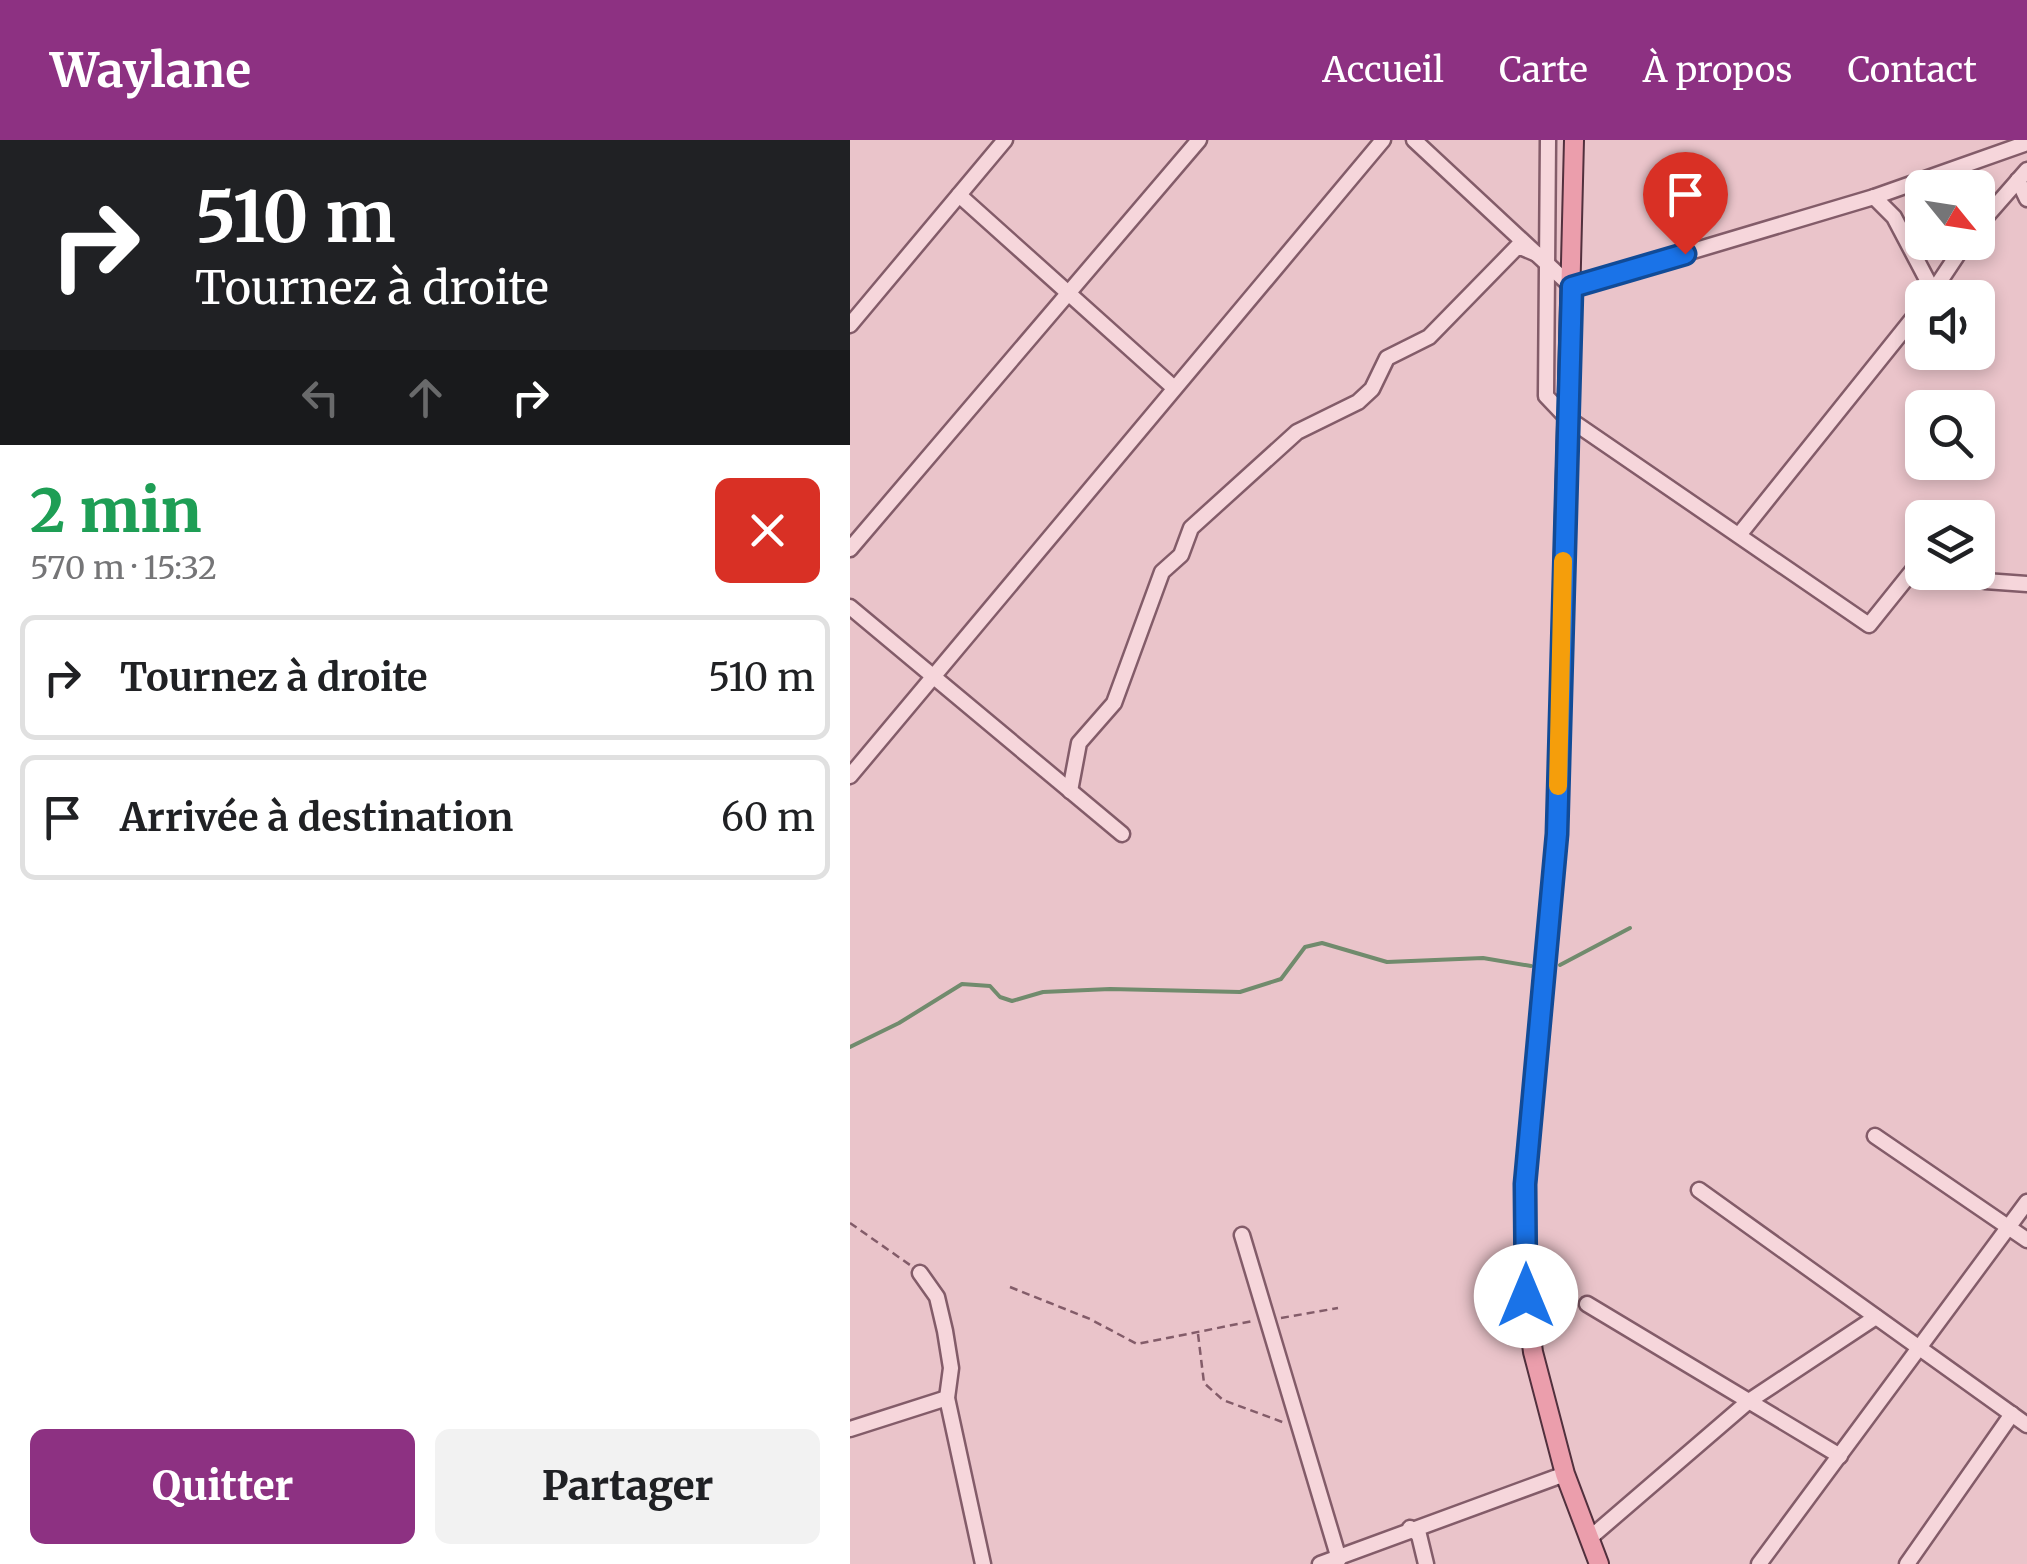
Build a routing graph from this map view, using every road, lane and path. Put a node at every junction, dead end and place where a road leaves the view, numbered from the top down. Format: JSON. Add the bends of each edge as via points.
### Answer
{"nodes":[{"id":1,"x":1005,"y":140,"type":"edge"},
{"id":2,"x":1199,"y":140,"type":"edge"},
{"id":3,"x":1383,"y":140,"type":"edge"},
{"id":4,"x":1414,"y":140,"type":"edge"},
{"id":5,"x":1548,"y":140,"type":"edge"},
{"id":6,"x":1574,"y":140,"type":"edge"},
{"id":7,"x":2027,"y":143,"type":"edge"},
{"id":8,"x":2023,"y":175,"type":"edge"},
{"id":9,"x":959,"y":195,"type":"junction"},
{"id":10,"x":1874,"y":197,"type":"junction"},
{"id":11,"x":2027,"y":199,"type":"edge"},
{"id":12,"x":1995,"y":207,"type":"edge"},
{"id":13,"x":1544,"y":257,"type":"junction"},
{"id":14,"x":1924,"y":280,"type":"edge"},
{"id":15,"x":1572,"y":287,"type":"junction"},
{"id":16,"x":1068,"y":293,"type":"junction"},
{"id":17,"x":850,"y":325,"type":"edge"},
{"id":18,"x":1905,"y":328,"type":"edge"},
{"id":19,"x":1174,"y":387,"type":"junction"},
{"id":20,"x":1566,"y":417,"type":"junction"},
{"id":21,"x":1739,"y":534,"type":"junction"},
{"id":22,"x":850,"y":550,"type":"edge"},
{"id":23,"x":1905,"y":580,"type":"edge"},
{"id":24,"x":1995,"y":582,"type":"edge"},
{"id":25,"x":2027,"y":584,"type":"edge"},
{"id":26,"x":850,"y":607,"type":"edge"},
{"id":27,"x":933,"y":676,"type":"junction"},
{"id":28,"x":850,"y":776,"type":"edge"},
{"id":29,"x":1070,"y":791,"type":"junction"},
{"id":30,"x":1122,"y":834,"type":"dead end"},
{"id":31,"x":1875,"y":1136,"type":"dead end"},
{"id":32,"x":1699,"y":1190,"type":"dead end"},
{"id":33,"x":2027,"y":1202,"type":"edge"},
{"id":34,"x":850,"y":1223,"type":"edge"},
{"id":35,"x":2008,"y":1227,"type":"junction"},
{"id":36,"x":1242,"y":1235,"type":"dead end"},
{"id":37,"x":2027,"y":1240,"type":"edge"},
{"id":38,"x":920,"y":1273,"type":"joint"},
{"id":39,"x":1010,"y":1287,"type":"dead end"},
{"id":40,"x":1588,"y":1304,"type":"dead end"},
{"id":41,"x":1338,"y":1308,"type":"dead end"},
{"id":42,"x":1876,"y":1317,"type":"junction"},
{"id":43,"x":1266,"y":1320,"type":"junction"},
{"id":44,"x":1198,"y":1332,"type":"junction"},
{"id":45,"x":1920,"y":1348,"type":"junction"},
{"id":46,"x":948,"y":1398,"type":"junction"},
{"id":47,"x":1748,"y":1401,"type":"junction"},
{"id":48,"x":2012,"y":1414,"type":"junction"},
{"id":49,"x":2027,"y":1425,"type":"edge"},
{"id":50,"x":1297,"y":1426,"type":"junction"},
{"id":51,"x":850,"y":1429,"type":"edge"},
{"id":52,"x":1840,"y":1456,"type":"junction"},
{"id":53,"x":1564,"y":1474,"type":"junction"},
{"id":54,"x":1410,"y":1528,"type":"junction"},
{"id":55,"x":1591,"y":1537,"type":"junction"},
{"id":56,"x":1339,"y":1559,"type":"junction"},
{"id":57,"x":983,"y":1564,"type":"edge"},
{"id":58,"x":1320,"y":1564,"type":"edge"},
{"id":59,"x":1426,"y":1564,"type":"edge"},
{"id":60,"x":1599,"y":1564,"type":"edge"},
{"id":61,"x":1759,"y":1564,"type":"edge"},
{"id":62,"x":1907,"y":1564,"type":"edge"}],
"edges":[{"from":1,"to":9,"type":"street"},
{"from":2,"to":16,"type":"street"},
{"from":3,"to":19,"type":"street"},
{"from":4,"to":13,"type":"street"},
{"from":5,"to":13,"type":"street"},
{"from":6,"to":15,"type":"main road"},
{"from":7,"to":10,"type":"street"},
{"from":8,"to":11,"type":"street"},
{"from":8,"to":12,"type":"street"},
{"from":9,"to":16,"type":"street"},
{"from":9,"to":17,"type":"street"},
{"from":10,"to":14,"type":"street","via":[[1894,217]]},
{"from":10,"to":15,"type":"street"},
{"from":13,"to":15,"type":"street"},
{"from":13,"to":20,"type":"street","via":[[1546,396]]},
{"from":13,"to":29,"type":"street","via":[[1518,246],[1430,337],[1387,358],[1358,402],[1297,432],[1190,528],[1181,555],[1162,572],[1114,703],[1080,743]]},
{"from":15,"to":20,"type":"main road"},
{"from":16,"to":19,"type":"street"},
{"from":16,"to":22,"type":"street"},
{"from":18,"to":21,"type":"street"},
{"from":19,"to":27,"type":"street"},
{"from":20,"to":21,"type":"street"},
{"from":20,"to":53,"type":"main road","via":[[1557,834],[1525,1184],[1529,1327]]},
{"from":21,"to":23,"type":"street","via":[[1868,625]]},
{"from":24,"to":25,"type":"street"},
{"from":26,"to":27,"type":"street"},
{"from":27,"to":28,"type":"street"},
{"from":27,"to":29,"type":"street"},
{"from":29,"to":30,"type":"street"},
{"from":31,"to":35,"type":"street"},
{"from":32,"to":42,"type":"street"},
{"from":33,"to":35,"type":"street"},
{"from":34,"to":38,"type":"path"},
{"from":35,"to":37,"type":"street"},
{"from":35,"to":45,"type":"street"},
{"from":36,"to":43,"type":"street"},
{"from":38,"to":46,"type":"street","via":[[937,1297],[945,1331]]},
{"from":39,"to":44,"type":"path","via":[[1137,1344]]},
{"from":40,"to":47,"type":"street"},
{"from":41,"to":43,"type":"path"},
{"from":42,"to":45,"type":"street"},
{"from":42,"to":47,"type":"street"},
{"from":43,"to":44,"type":"path"},
{"from":43,"to":50,"type":"street"},
{"from":44,"to":50,"type":"path","via":[[1204,1383],[1223,1400]]},
{"from":45,"to":48,"type":"street"},
{"from":45,"to":52,"type":"street"},
{"from":46,"to":51,"type":"street"},
{"from":46,"to":57,"type":"street"},
{"from":47,"to":52,"type":"street"},
{"from":47,"to":55,"type":"street"},
{"from":48,"to":49,"type":"street"},
{"from":48,"to":62,"type":"street"},
{"from":50,"to":56,"type":"street"},
{"from":52,"to":61,"type":"street"},
{"from":53,"to":54,"type":"street"},
{"from":53,"to":55,"type":"main road"},
{"from":54,"to":56,"type":"street"},
{"from":54,"to":59,"type":"street","via":[[1420,1536]]},
{"from":55,"to":60,"type":"main road"},
{"from":56,"to":58,"type":"street"}]}
